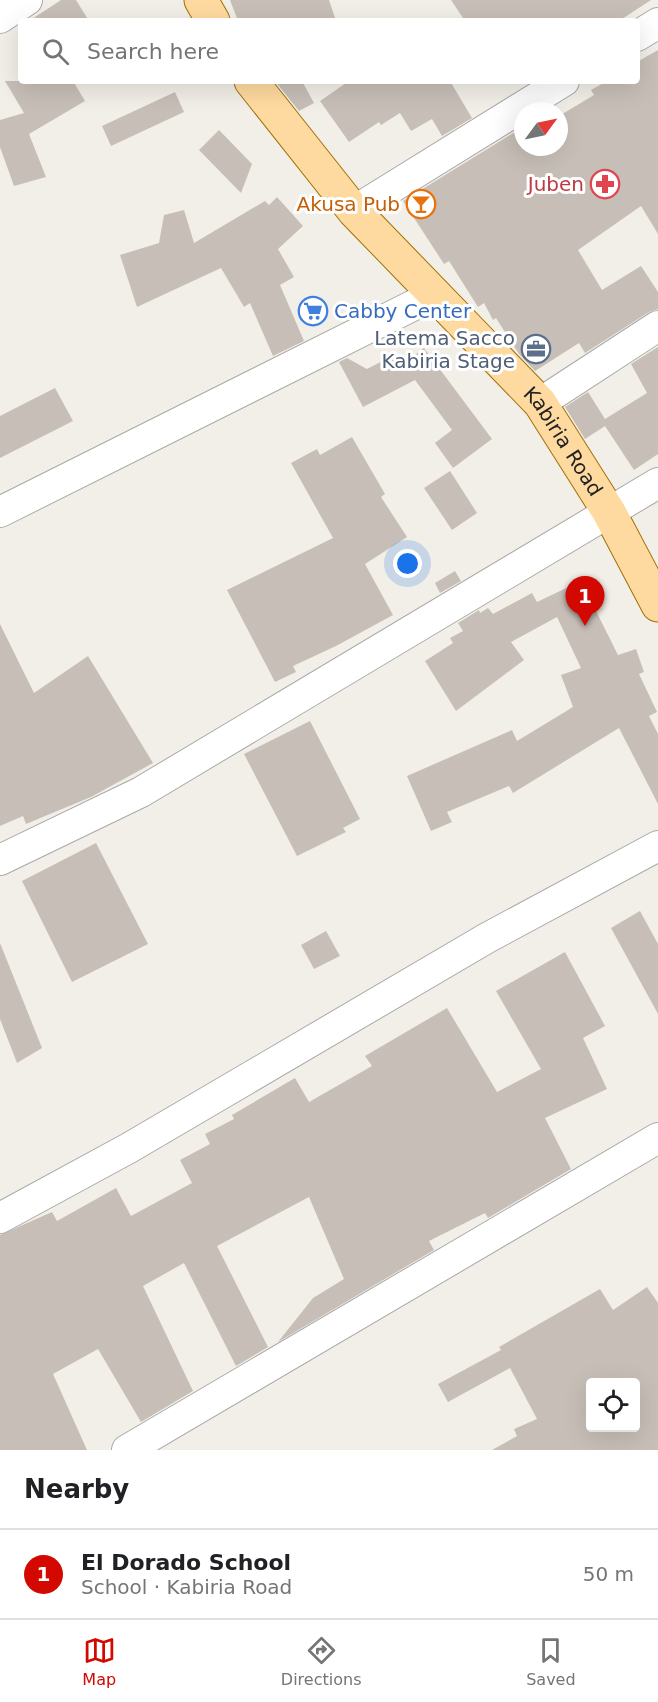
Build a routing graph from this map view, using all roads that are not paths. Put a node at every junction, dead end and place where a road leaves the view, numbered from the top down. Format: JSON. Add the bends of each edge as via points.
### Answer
{"nodes":[{"id":1,"x":27,"y":0,"type":"edge"},
{"id":2,"x":201,"y":0,"type":"edge"},
{"id":3,"x":0,"y":18,"type":"edge"},
{"id":4,"x":211,"y":18,"type":"edge"},
{"id":5,"x":658,"y":22,"type":"edge"},
{"id":6,"x":640,"y":34,"type":"edge"},
{"id":7,"x":253,"y":84,"type":"edge"},
{"id":8,"x":559,"y":84,"type":"edge"},
{"id":9,"x":354,"y":211,"type":"junction"},
{"id":10,"x":436,"y":294,"type":"junction"},
{"id":11,"x":658,"y":326,"type":"edge"},
{"id":12,"x":540,"y":403,"type":"junction"},
{"id":13,"x":658,"y":483,"type":"edge"},
{"id":14,"x":0,"y":512,"type":"edge"},
{"id":15,"x":609,"y":512,"type":"junction"},
{"id":16,"x":658,"y":605,"type":"edge"},
{"id":17,"x":658,"y":846,"type":"edge"},
{"id":18,"x":0,"y":860,"type":"edge"},
{"id":19,"x":658,"y":1138,"type":"edge"},
{"id":20,"x":0,"y":1218,"type":"edge"},
{"id":21,"x":127,"y":1450,"type":"edge"}],
"edges":[{"from":1,"to":3,"type":"street"},
{"from":2,"to":4,"type":"main road"},
{"from":5,"to":6,"type":"street"},
{"from":7,"to":9,"type":"main road","name":"Kabiria Road"},
{"from":8,"to":9,"type":"street"},
{"from":9,"to":10,"type":"main road","name":"Kabiria Road"},
{"from":10,"to":12,"type":"main road","name":"Kabiria Road"},
{"from":10,"to":14,"type":"street"},
{"from":11,"to":12,"type":"street"},
{"from":12,"to":15,"type":"main road","name":"Kabiria Road"},
{"from":13,"to":15,"type":"street"},
{"from":15,"to":16,"type":"main road","name":"Kabiria Road"},
{"from":15,"to":18,"type":"street","via":[[141,792]]},
{"from":17,"to":20,"type":"street","via":[[487,938],[129,1148]]},
{"from":19,"to":21,"type":"street"}]}
